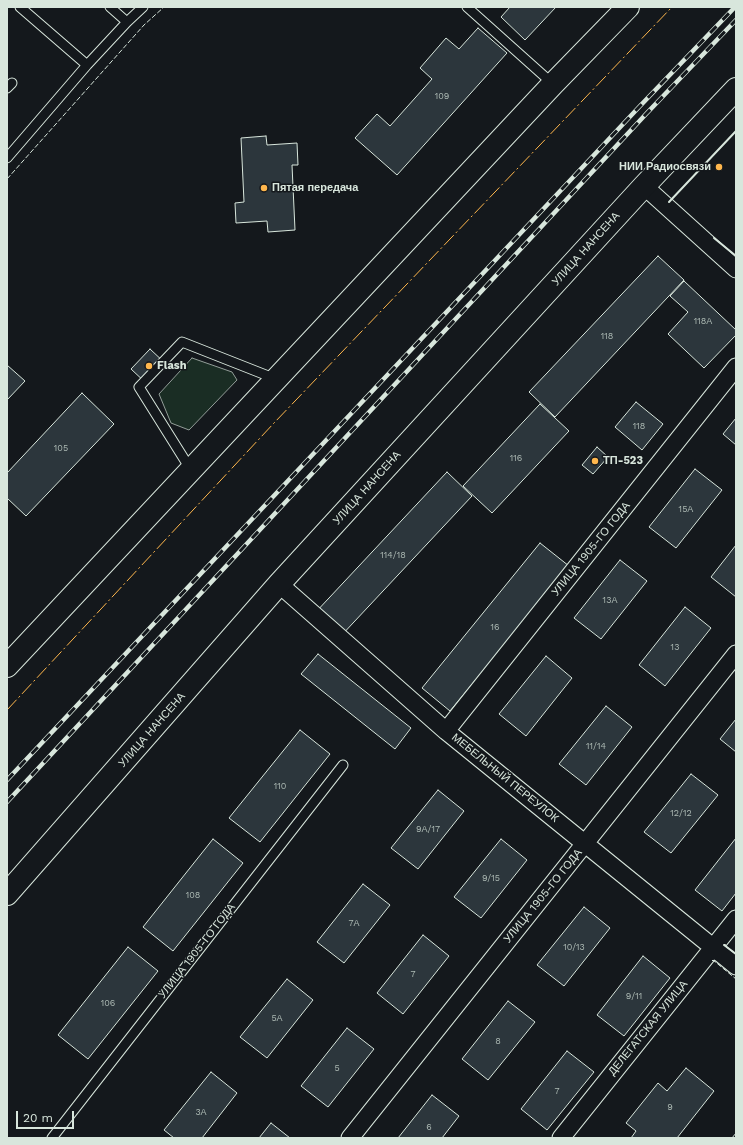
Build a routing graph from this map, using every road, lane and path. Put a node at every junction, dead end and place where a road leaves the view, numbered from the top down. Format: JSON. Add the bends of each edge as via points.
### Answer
{"nodes":[{"id":1,"x":20,"y":7,"type":"edge"},
{"id":2,"x":110,"y":7,"type":"edge"},
{"id":3,"x":143,"y":7,"type":"edge"},
{"id":4,"x":467,"y":7,"type":"edge"},
{"id":5,"x":628,"y":7,"type":"edge"},
{"id":6,"x":127,"y":22,"type":"junction"},
{"id":7,"x":87,"y":66,"type":"junction"},
{"id":8,"x":553,"y":84,"type":"junction"},
{"id":9,"x":736,"y":89,"type":"edge"},
{"id":10,"x":7,"y":158,"type":"edge"},
{"id":11,"x":644,"y":186,"type":"junction"},
{"id":12,"x":736,"y":269,"type":"edge"},
{"id":13,"x":736,"y":367,"type":"edge"},
{"id":14,"x":277,"y":379,"type":"junction"},
{"id":15,"x":191,"y":471,"type":"junction"},
{"id":16,"x":279,"y":584,"type":"junction"},
{"id":17,"x":736,"y":654,"type":"edge"},
{"id":18,"x":7,"y":666,"type":"edge"},
{"id":19,"x":446,"y":731,"type":"junction"},
{"id":20,"x":343,"y":765,"type":"dead end"},
{"id":21,"x":585,"y":843,"type":"junction"},
{"id":22,"x":7,"y":894,"type":"edge"},
{"id":23,"x":736,"y":919,"type":"edge"},
{"id":24,"x":713,"y":948,"type":"junction"},
{"id":25,"x":736,"y":966,"type":"edge"},
{"id":26,"x":52,"y":1138,"type":"edge"},
{"id":27,"x":350,"y":1138,"type":"edge"},
{"id":28,"x":561,"y":1138,"type":"edge"}],
"edges":[{"from":1,"to":7,"type":"lane"},
{"from":2,"to":6,"type":"lane"},
{"from":3,"to":6,"type":"lane"},
{"from":4,"to":8,"type":"lane"},
{"from":5,"to":8,"type":"main road"},
{"from":6,"to":7,"type":"lane"},
{"from":7,"to":10,"type":"lane"},
{"from":8,"to":14,"type":"main road"},
{"from":9,"to":11,"type":"main road","name":"УЛИЦА НАНСЕНА"},
{"from":11,"to":12,"type":"street"},
{"from":11,"to":16,"type":"main road","name":"УЛИЦА НАНСЕНА"},
{"from":13,"to":19,"type":"street","name":"УЛИЦА 1905-ГО ГОДА"},
{"from":14,"to":15,"type":"main road"},
{"from":14,"to":15,"type":"lane","via":[[182,342],[138,387]]},
{"from":15,"to":18,"type":"main road"},
{"from":16,"to":19,"type":"street","name":"МЕБЕЛЬНЫЙ ПЕРЕУЛОК"},
{"from":16,"to":22,"type":"main road","name":"УЛИЦА НАНСЕНА"},
{"from":17,"to":21,"type":"street","name":"УЛИЦА 1905-ГО ГОДА"},
{"from":19,"to":21,"type":"street","name":"МЕБЕЛЬНЫЙ ПЕРЕУЛОК"},
{"from":20,"to":26,"type":"lane","name":"УЛИЦА 1905-ГО ГОДА"},
{"from":21,"to":24,"type":"street","name":"МЕБЕЛЬНЫЙ ПЕРЕУЛОК"},
{"from":21,"to":27,"type":"street","name":"УЛИЦА 1905-ГО ГОДА"},
{"from":23,"to":24,"type":"street","name":"ДЕЛЕГАТСКАЯ УЛИЦА"},
{"from":24,"to":25,"type":"street","name":"МЕБЕЛЬНЫЙ ПЕРЕУЛОК"},
{"from":24,"to":28,"type":"street","name":"ДЕЛЕГАТСКАЯ УЛИЦА"}]}
